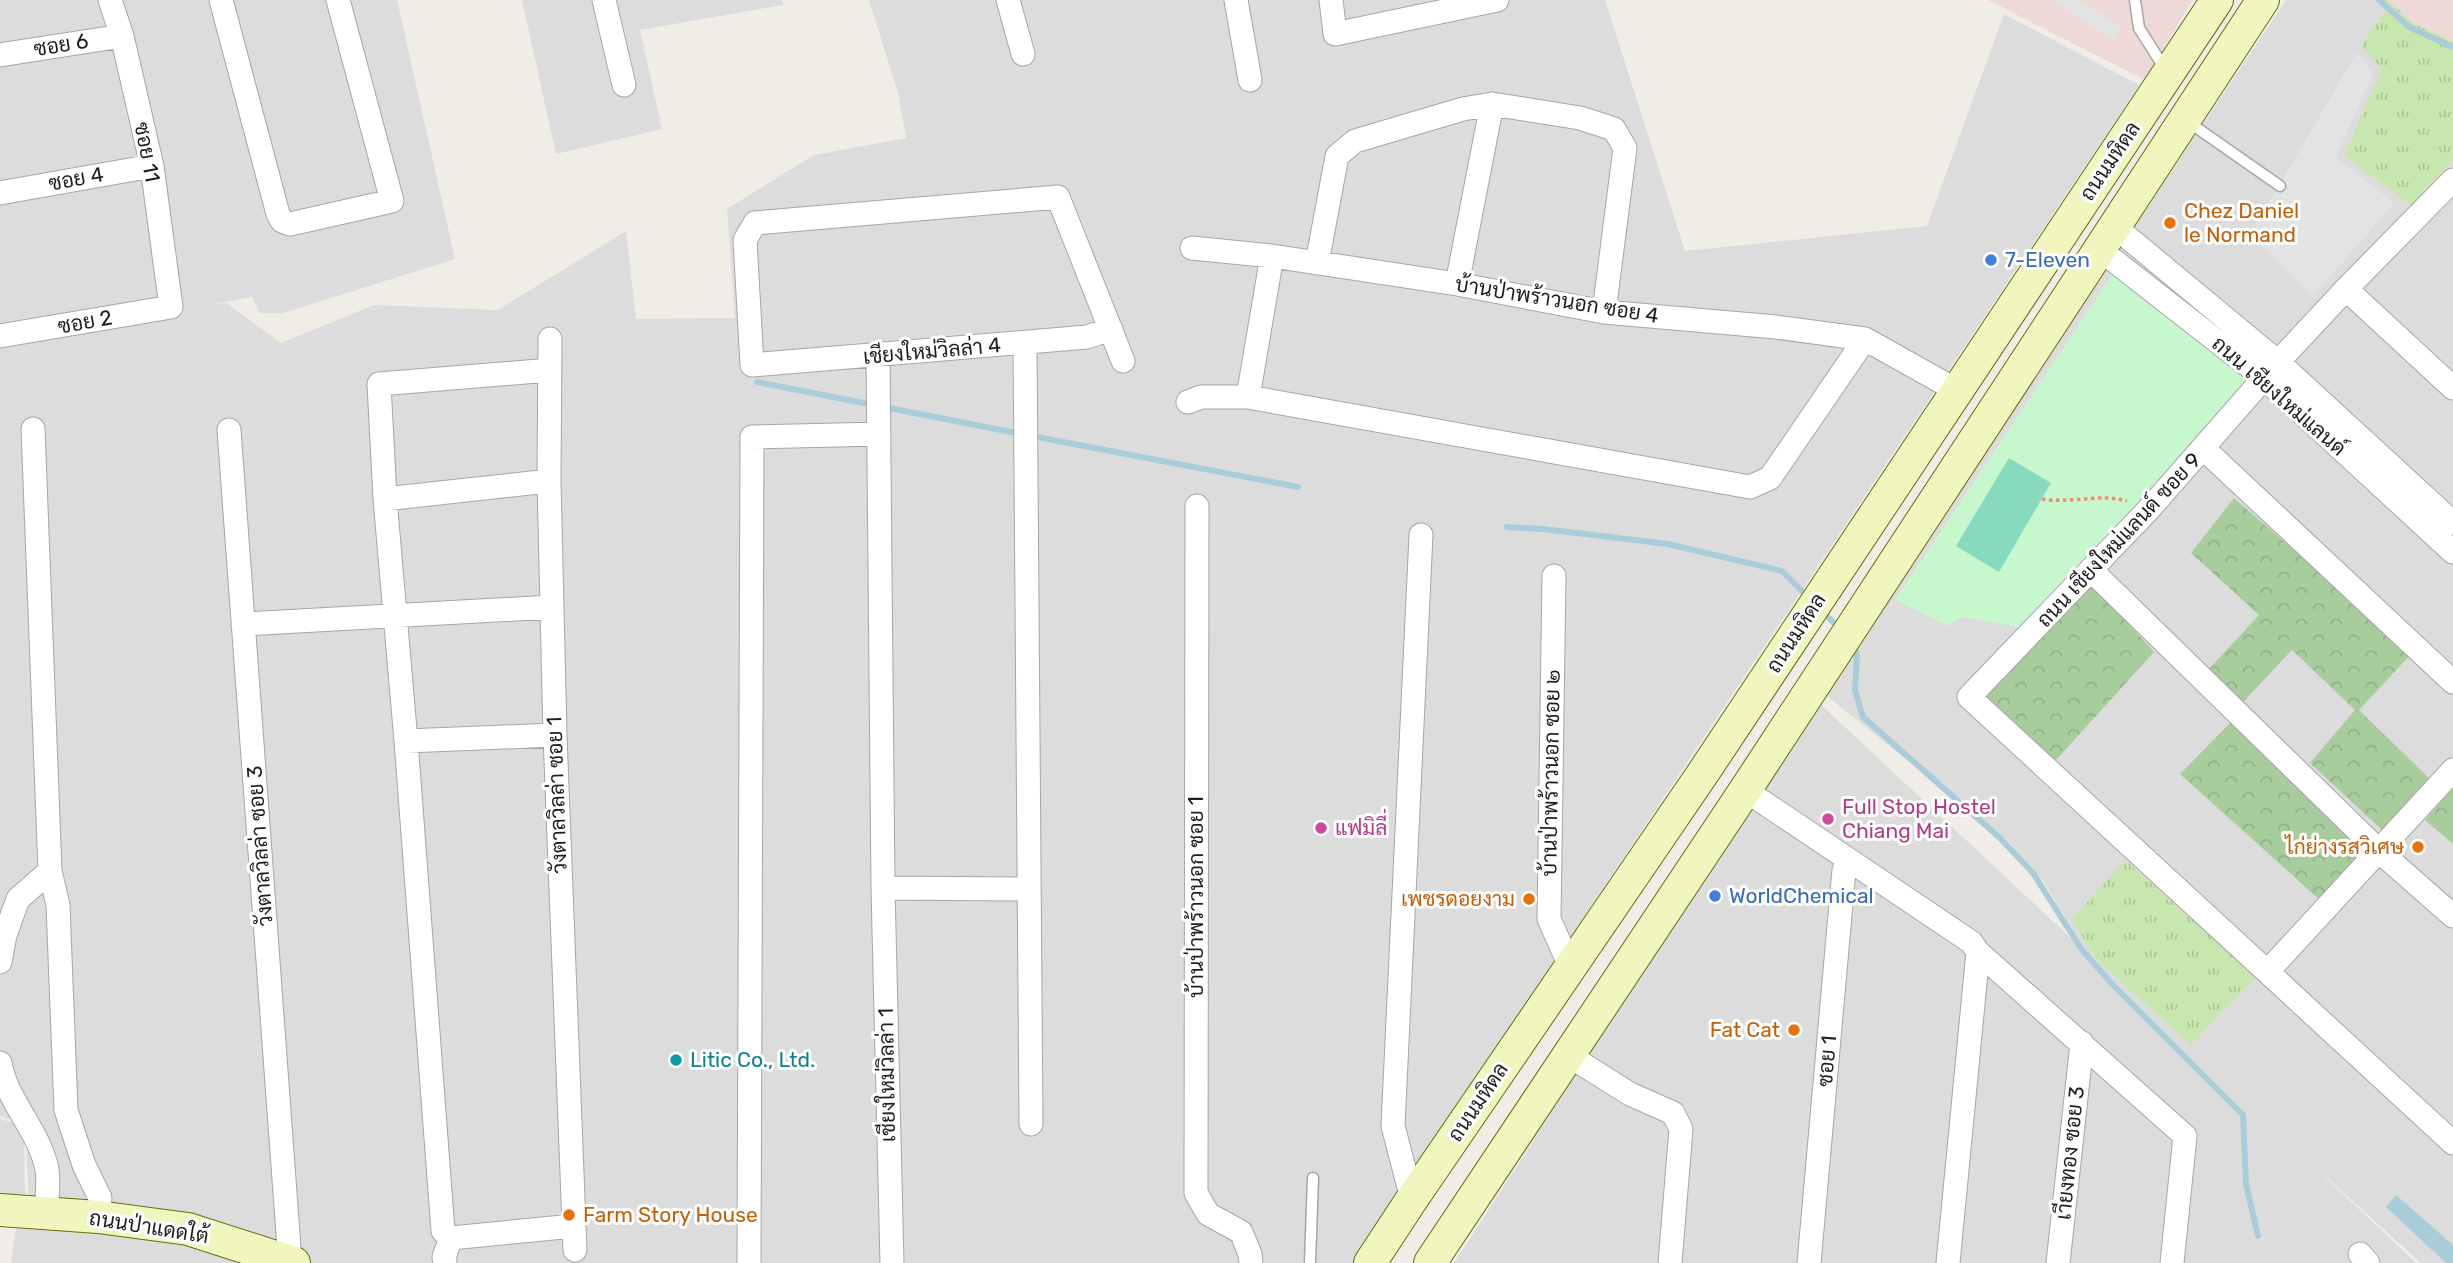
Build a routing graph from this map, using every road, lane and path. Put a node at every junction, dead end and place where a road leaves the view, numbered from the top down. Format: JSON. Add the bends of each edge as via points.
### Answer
{"nodes":[{"id":1,"x":110,"y":0,"type":"edge"},
{"id":2,"x":221,"y":0,"type":"edge"},
{"id":3,"x":338,"y":0,"type":"edge"},
{"id":4,"x":604,"y":0,"type":"edge"},
{"id":5,"x":1009,"y":0,"type":"edge"},
{"id":6,"x":1236,"y":0,"type":"edge"},
{"id":7,"x":1331,"y":0,"type":"edge"},
{"id":8,"x":1497,"y":0,"type":"edge"},
{"id":9,"x":2135,"y":0,"type":"edge"},
{"id":10,"x":2217,"y":0,"type":"edge"},
{"id":11,"x":2263,"y":0,"type":"edge"},
{"id":12,"x":122,"y":36,"type":"junction"},
{"id":13,"x":1023,"y":54,"type":"dead end"},
{"id":14,"x":0,"y":55,"type":"edge"},
{"id":15,"x":2169,"y":74,"type":"junction"},
{"id":16,"x":1250,"y":80,"type":"dead end"},
{"id":17,"x":624,"y":85,"type":"dead end"},
{"id":18,"x":1492,"y":104,"type":"junction"},
{"id":19,"x":2185,"y":119,"type":"junction"},
{"id":20,"x":152,"y":166,"type":"junction"},
{"id":21,"x":2453,"y":180,"type":"edge"},
{"id":22,"x":2280,"y":186,"type":"dead end"},
{"id":23,"x":0,"y":192,"type":"edge"},
{"id":24,"x":2106,"y":237,"type":"junction"},
{"id":25,"x":1192,"y":248,"type":"dead end"},
{"id":26,"x":1272,"y":256,"type":"junction"},
{"id":27,"x":1317,"y":263,"type":"junction"},
{"id":28,"x":1457,"y":284,"type":"junction"},
{"id":29,"x":2346,"y":289,"type":"junction"},
{"id":30,"x":171,"y":307,"type":"joint"},
{"id":31,"x":1604,"y":312,"type":"junction"},
{"id":32,"x":1111,"y":329,"type":"junction"},
{"id":33,"x":0,"y":337,"type":"edge"},
{"id":34,"x":1865,"y":339,"type":"junction"},
{"id":35,"x":550,"y":340,"type":"dead end"},
{"id":36,"x":1025,"y":343,"type":"junction"},
{"id":37,"x":878,"y":356,"type":"junction"},
{"id":38,"x":1123,"y":361,"type":"dead end"},
{"id":39,"x":550,"y":370,"type":"junction"},
{"id":40,"x":2271,"y":370,"type":"junction"},
{"id":41,"x":2453,"y":388,"type":"edge"},
{"id":42,"x":1956,"y":390,"type":"junction"},
{"id":43,"x":1248,"y":397,"type":"junction"},
{"id":44,"x":1188,"y":402,"type":"dead end"},
{"id":45,"x":879,"y":416,"type":"junction"},
{"id":46,"x":33,"y":429,"type":"dead end"},
{"id":47,"x":229,"y":430,"type":"dead end"},
{"id":48,"x":2204,"y":449,"type":"junction"},
{"id":49,"x":549,"y":481,"type":"junction"},
{"id":50,"x":385,"y":499,"type":"junction"},
{"id":51,"x":2042,"y":499,"type":"dead end"},
{"id":52,"x":1197,"y":506,"type":"dead end"},
{"id":53,"x":2151,"y":508,"type":"junction"},
{"id":54,"x":2453,"y":523,"type":"edge"},
{"id":55,"x":1422,"y":535,"type":"dead end"},
{"id":56,"x":2453,"y":552,"type":"edge"},
{"id":57,"x":2092,"y":571,"type":"junction"},
{"id":58,"x":1555,"y":576,"type":"dead end"},
{"id":59,"x":552,"y":607,"type":"junction"},
{"id":60,"x":396,"y":615,"type":"junction"},
{"id":61,"x":243,"y":624,"type":"junction"},
{"id":62,"x":2453,"y":682,"type":"edge"},
{"id":63,"x":555,"y":735,"type":"junction"},
{"id":64,"x":406,"y":741,"type":"junction"},
{"id":65,"x":2453,"y":770,"type":"edge"},
{"id":66,"x":1742,"y":796,"type":"junction"},
{"id":67,"x":2378,"y":850,"type":"junction"},
{"id":68,"x":1846,"y":865,"type":"junction"},
{"id":69,"x":50,"y":871,"type":"junction"},
{"id":70,"x":883,"y":888,"type":"junction"},
{"id":71,"x":1028,"y":889,"type":"junction"},
{"id":72,"x":2453,"y":916,"type":"edge"},
{"id":73,"x":1978,"y":952,"type":"junction"},
{"id":74,"x":0,"y":962,"type":"edge"},
{"id":75,"x":1570,"y":966,"type":"junction"},
{"id":76,"x":2268,"y":971,"type":"junction"},
{"id":77,"x":2082,"y":1043,"type":"junction"},
{"id":78,"x":1568,"y":1055,"type":"junction"},
{"id":79,"x":0,"y":1063,"type":"edge"},
{"id":80,"x":1031,"y":1124,"type":"dead end"},
{"id":81,"x":74,"y":1136,"type":"junction"},
{"id":82,"x":2453,"y":1143,"type":"edge"},
{"id":83,"x":39,"y":1147,"type":"junction"},
{"id":84,"x":1313,"y":1178,"type":"dead end"},
{"id":85,"x":1412,"y":1199,"type":"junction"},
{"id":86,"x":0,"y":1210,"type":"edge"},
{"id":87,"x":46,"y":1213,"type":"junction"},
{"id":88,"x":98,"y":1217,"type":"junction"},
{"id":89,"x":573,"y":1226,"type":"junction"},
{"id":90,"x":444,"y":1250,"type":"edge"},
{"id":91,"x":575,"y":1250,"type":"dead end"},
{"id":92,"x":292,"y":1262,"type":"edge"},
{"id":93,"x":749,"y":1263,"type":"edge"},
{"id":94,"x":892,"y":1263,"type":"edge"},
{"id":95,"x":1251,"y":1263,"type":"edge"},
{"id":96,"x":1310,"y":1263,"type":"edge"},
{"id":97,"x":1370,"y":1263,"type":"edge"},
{"id":98,"x":1430,"y":1263,"type":"edge"},
{"id":99,"x":1670,"y":1263,"type":"edge"},
{"id":100,"x":1810,"y":1263,"type":"edge"},
{"id":101,"x":1948,"y":1263,"type":"edge"},
{"id":102,"x":2058,"y":1263,"type":"edge"},
{"id":103,"x":2172,"y":1263,"type":"edge"}],
"edges":[{"from":1,"to":12,"type":"street","name":"ซอย 11"},
{"from":2,"to":3,"type":"street","via":[[278,214],[290,224],[392,201]]},
{"from":4,"to":17,"type":"street"},
{"from":5,"to":13,"type":"street"},
{"from":6,"to":16,"type":"street"},
{"from":7,"to":8,"type":"street","via":[[1335,34]]},
{"from":9,"to":15,"type":"lane","via":[[2139,28]]},
{"from":10,"to":15,"type":"main road","name":"ถนนมหิดล"},
{"from":11,"to":19,"type":"main road","name":"ถนนมหิดล"},
{"from":12,"to":14,"type":"street","name":"ซอย 6"},
{"from":12,"to":20,"type":"street","name":"ซอย 11"},
{"from":15,"to":42,"type":"main road","name":"ถนนมหิดล"},
{"from":18,"to":27,"type":"street","via":[[1355,141],[1336,156]]},
{"from":18,"to":28,"type":"street"},
{"from":18,"to":31,"type":"street","via":[[1614,128],[1625,148]]},
{"from":19,"to":22,"type":"lane"},
{"from":19,"to":24,"type":"main road","name":"ถนนมหิดล"},
{"from":20,"to":23,"type":"street","name":"ซอย 4"},
{"from":20,"to":30,"type":"street","name":"ซอย 11"},
{"from":21,"to":29,"type":"street","name":"ถนน เชียงใหม่แลนด์ ซอย 9"},
{"from":24,"to":40,"type":"street","name":"ถนน เชียงใหม่แลนด์"},
{"from":24,"to":66,"type":"main road","name":"ถนนมหิดล"},
{"from":25,"to":26,"type":"street","name":"บ้านป่าพร้าวนอก ซอย 4"},
{"from":26,"to":27,"type":"street","name":"บ้านป่าพร้าวนอก ซอย 4"},
{"from":26,"to":43,"type":"street"},
{"from":27,"to":28,"type":"street","name":"บ้านป่าพร้าวนอก ซอย 4"},
{"from":28,"to":31,"type":"street","name":"บ้านป่าพร้าวนอก ซอย 4"},
{"from":29,"to":40,"type":"street","name":"ถนน เชียงใหม่แลนด์ ซอย 9"},
{"from":29,"to":41,"type":"street"},
{"from":30,"to":33,"type":"street","name":"ซอย 2"},
{"from":31,"to":34,"type":"street","name":"บ้านป่าพร้าวนอก ซอย 4"},
{"from":32,"to":36,"type":"street","name":"เชียงใหม่วิลล่า 4","via":[[1087,337]]},
{"from":32,"to":37,"type":"street","name":"เชียงใหม่วิลล่า 4","via":[[1058,197],[755,223],[746,240],[752,365]]},
{"from":32,"to":38,"type":"street"},
{"from":34,"to":42,"type":"street","name":"บ้านป่าพร้าวนอก ซอย 4"},
{"from":34,"to":43,"type":"street","via":[[1770,478],[1750,487]]},
{"from":35,"to":39,"type":"street","name":"วังตาลวิลล่า ซอย 1"},
{"from":36,"to":37,"type":"street","name":"เชียงใหม่วิลล่า 4"},
{"from":36,"to":71,"type":"street"},
{"from":37,"to":45,"type":"street","name":"เชียงใหม่วิลล่า 1"},
{"from":39,"to":49,"type":"street","name":"วังตาลวิลล่า ซอย 1"},
{"from":39,"to":50,"type":"street","via":[[379,384]]},
{"from":40,"to":48,"type":"street","name":"ถนน เชียงใหม่แลนด์ ซอย 9"},
{"from":40,"to":54,"type":"street","name":"ถนน เชียงใหม่แลนด์"},
{"from":40,"to":56,"type":"street","name":"ถนน เชียงใหม่แลนด์"},
{"from":42,"to":75,"type":"main road","name":"ถนนมหิดล"},
{"from":43,"to":44,"type":"street","via":[[1202,397]]},
{"from":45,"to":70,"type":"street","name":"เชียงใหม่วิลล่า 1"},
{"from":45,"to":93,"type":"street","via":[[752,437]]},
{"from":46,"to":69,"type":"street"},
{"from":47,"to":61,"type":"street","name":"วังตาลวิลล่า ซอย 3"},
{"from":48,"to":53,"type":"street","name":"ถนน เชียงใหม่แลนด์ ซอย 9"},
{"from":48,"to":62,"type":"street"},
{"from":49,"to":50,"type":"street"},
{"from":49,"to":59,"type":"street","name":"วังตาลวิลล่า ซอย 1"},
{"from":50,"to":60,"type":"street"},
{"from":51,"to":53,"type":"path","via":[[2121,499]]},
{"from":52,"to":95,"type":"street","name":"บ้านป่าพร้าวนอก ซอย 1","via":[[1196,1193],[1208,1214],[1241,1232]]},
{"from":53,"to":57,"type":"street","name":"ถนน เชียงใหม่แลนด์ ซอย 9"},
{"from":55,"to":85,"type":"street","via":[[1393,1126]]},
{"from":57,"to":67,"type":"street"},
{"from":57,"to":76,"type":"street","name":"ถนน เชียงใหม่แลนด์ ซอย 9","via":[[1969,697]]},
{"from":58,"to":75,"type":"street","name":"บ้านป่าพร้าวนอก ซอย ๒","via":[[1549,919]]},
{"from":59,"to":60,"type":"street"},
{"from":59,"to":63,"type":"street","name":"วังตาลวิลล่า ซอย 1"},
{"from":60,"to":61,"type":"street"},
{"from":60,"to":64,"type":"street"},
{"from":61,"to":92,"type":"street","name":"วังตาลวิลล่า ซอย 3"},
{"from":63,"to":64,"type":"street"},
{"from":63,"to":89,"type":"street","name":"วังตาลวิลล่า ซอย 1"},
{"from":64,"to":90,"type":"street"},
{"from":65,"to":67,"type":"street"},
{"from":66,"to":68,"type":"street"},
{"from":66,"to":78,"type":"main road","name":"ถนนมหิดล"},
{"from":67,"to":72,"type":"street"},
{"from":67,"to":76,"type":"street"},
{"from":68,"to":73,"type":"street","via":[[1968,951]]},
{"from":68,"to":100,"type":"street","name":"ซอย 1"},
{"from":69,"to":74,"type":"street","via":[[18,899]]},
{"from":69,"to":81,"type":"street","via":[[58,905],[66,1110]]},
{"from":70,"to":71,"type":"street"},
{"from":70,"to":94,"type":"street","name":"เชียงใหม่วิลล่า 1"},
{"from":71,"to":80,"type":"street"},
{"from":73,"to":77,"type":"street"},
{"from":73,"to":101,"type":"street"},
{"from":75,"to":85,"type":"main road","name":"ถนนมหิดล"},
{"from":76,"to":82,"type":"street"},
{"from":77,"to":102,"type":"street","name":"เาียงทอง ซอย 3"},
{"from":77,"to":103,"type":"street","via":[[2185,1136]]},
{"from":78,"to":98,"type":"main road","name":"ถนนมหิดล"},
{"from":78,"to":99,"type":"street","via":[[1630,1094],[1673,1113],[1681,1129]]},
{"from":79,"to":83,"type":"street"},
{"from":81,"to":83,"type":"street"},
{"from":81,"to":88,"type":"street","via":[[100,1198]]},
{"from":83,"to":87,"type":"street","via":[[46,1168]]},
{"from":84,"to":96,"type":"lane"},
{"from":85,"to":97,"type":"main road","name":"ถนนมหิดล"},
{"from":86,"to":87,"type":"main road","name":"ถนนป่าแดดใต้"},
{"from":87,"to":88,"type":"main road","name":"ถนนป่าแดดใต้"},
{"from":88,"to":92,"type":"main road","name":"ถนนป่าแดดใต้","via":[[188,1229]]},
{"from":89,"to":90,"type":"street"},
{"from":89,"to":91,"type":"street","name":"วังตาลวิลล่า ซอย 1"}]}
